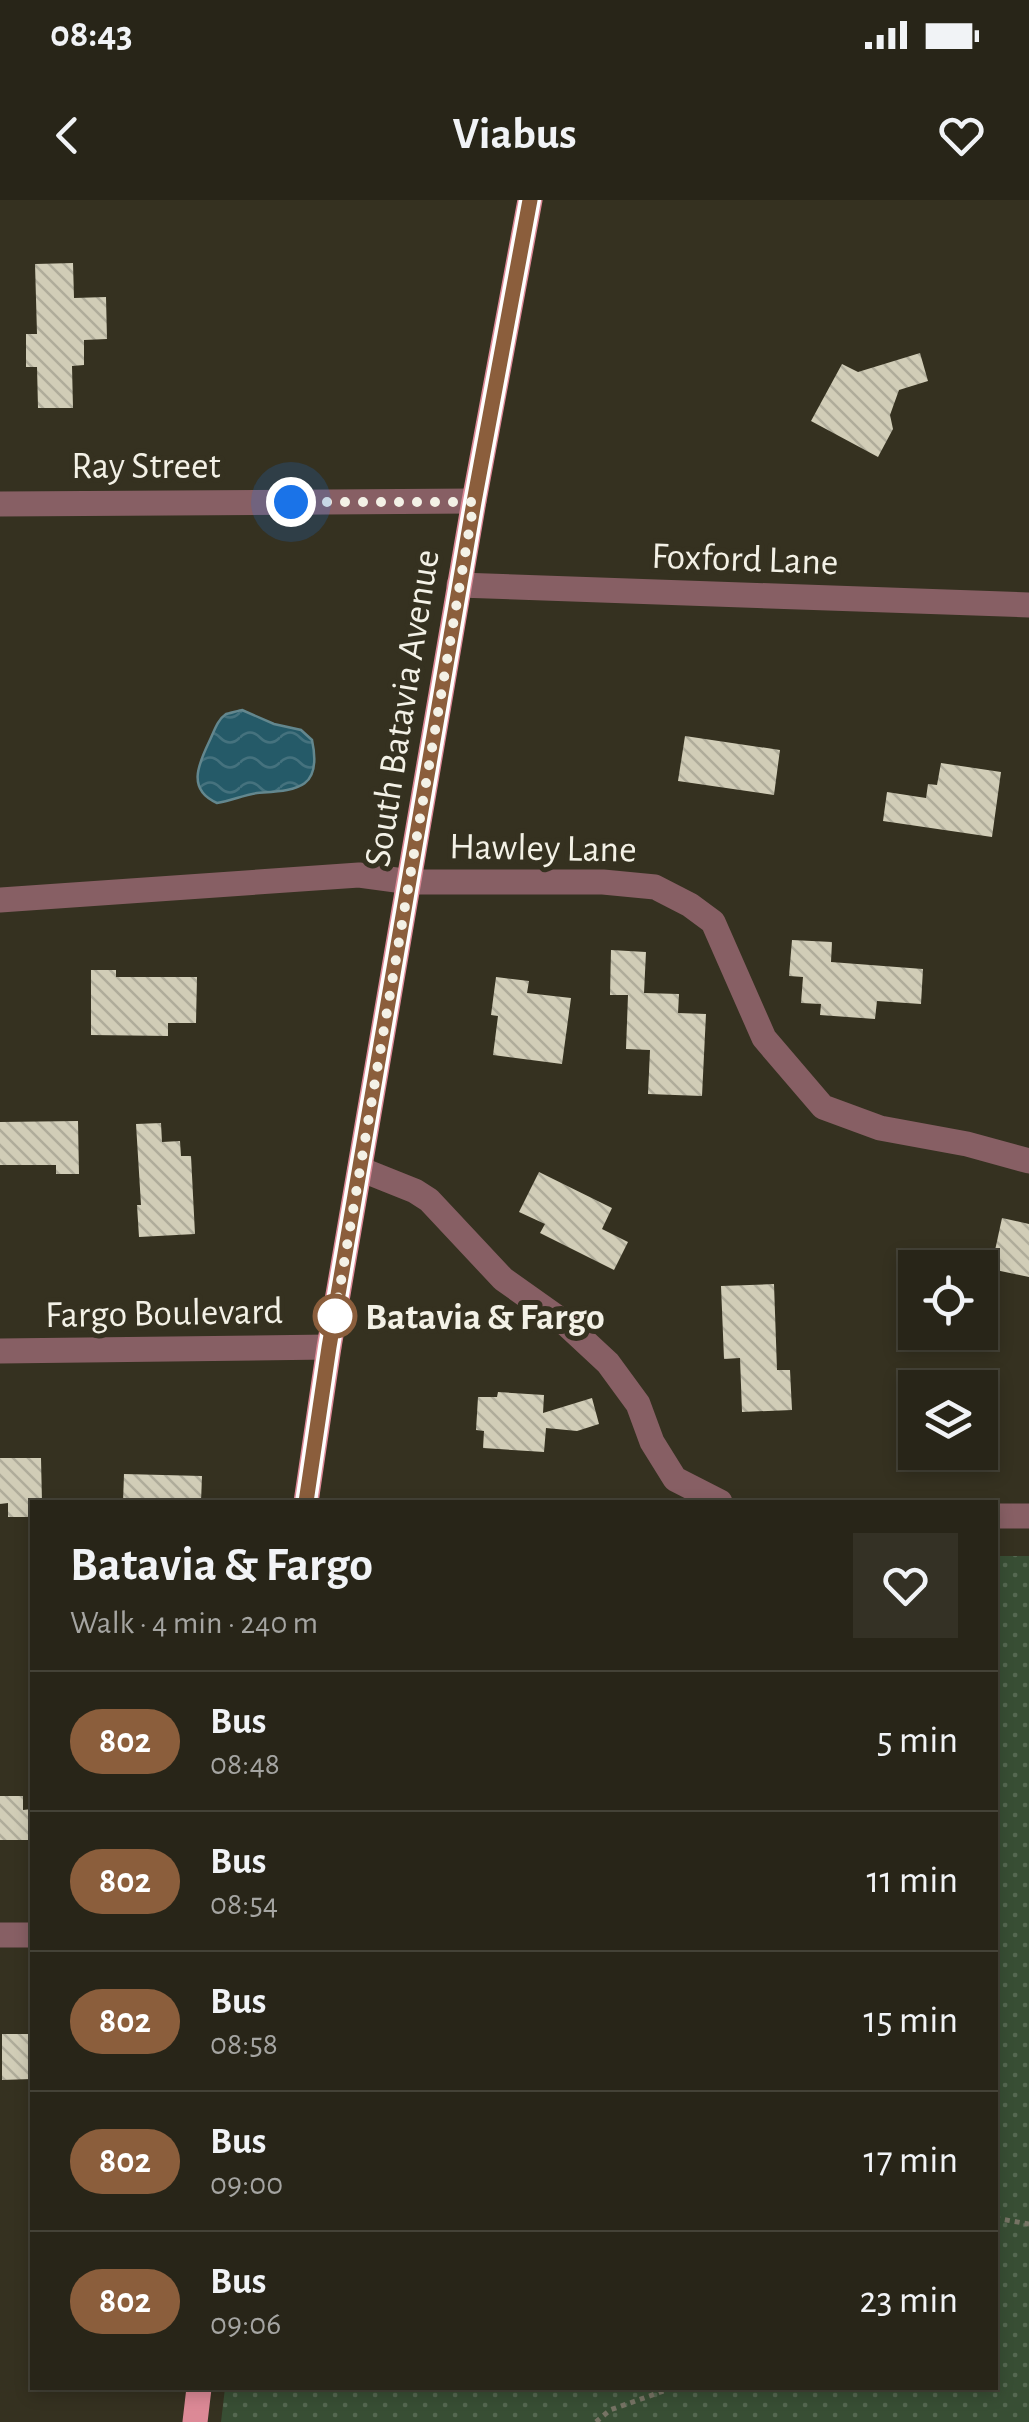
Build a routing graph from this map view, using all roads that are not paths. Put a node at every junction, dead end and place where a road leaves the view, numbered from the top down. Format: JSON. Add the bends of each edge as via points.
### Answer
{"nodes":[{"id":1,"x":530,"y":200,"type":"edge"},
{"id":2,"x":474,"y":502,"type":"junction"},
{"id":3,"x":0,"y":504,"type":"edge"},
{"id":4,"x":459,"y":585,"type":"junction"},
{"id":5,"x":1029,"y":605,"type":"edge"},
{"id":6,"x":410,"y":882,"type":"junction"},
{"id":7,"x":0,"y":900,"type":"edge"},
{"id":8,"x":1029,"y":1161,"type":"edge"},
{"id":9,"x":360,"y":1169,"type":"junction"},
{"id":10,"x":329,"y":1347,"type":"junction"},
{"id":11,"x":0,"y":1351,"type":"edge"},
{"id":12,"x":306,"y":1500,"type":"edge"},
{"id":13,"x":716,"y":1500,"type":"edge"},
{"id":14,"x":998,"y":1516,"type":"edge"},
{"id":15,"x":1029,"y":1516,"type":"edge"},
{"id":16,"x":0,"y":1935,"type":"edge"},
{"id":17,"x":30,"y":1935,"type":"edge"},
{"id":18,"x":199,"y":2390,"type":"edge"},
{"id":19,"x":195,"y":2422,"type":"edge"}],
"edges":[{"from":1,"to":2,"type":"main road","name":"South Batavia Avenue"},
{"from":2,"to":3,"type":"street","name":"Ray Street"},
{"from":2,"to":4,"type":"main road","name":"South Batavia Avenue"},
{"from":4,"to":5,"type":"street","name":"Foxford Lane"},
{"from":4,"to":6,"type":"main road","name":"South Batavia Avenue"},
{"from":6,"to":7,"type":"street","name":"Hawley Lane","via":[[359,875],[284,878]]},
{"from":6,"to":8,"type":"street","name":"Hawley Lane","via":[[655,887],[714,922],[764,1038],[823,1107],[880,1128]]},
{"from":6,"to":9,"type":"main road","name":"South Batavia Avenue"},
{"from":9,"to":10,"type":"main road","name":"South Batavia Avenue"},
{"from":9,"to":13,"type":"street","via":[[429,1200],[503,1280],[565,1322],[638,1404],[675,1479]]},
{"from":10,"to":11,"type":"street","name":"Fargo Boulevard"},
{"from":10,"to":12,"type":"main road","name":"South Batavia Avenue"},
{"from":14,"to":15,"type":"street"},
{"from":16,"to":17,"type":"street"},
{"from":18,"to":19,"type":"main road"}]}
